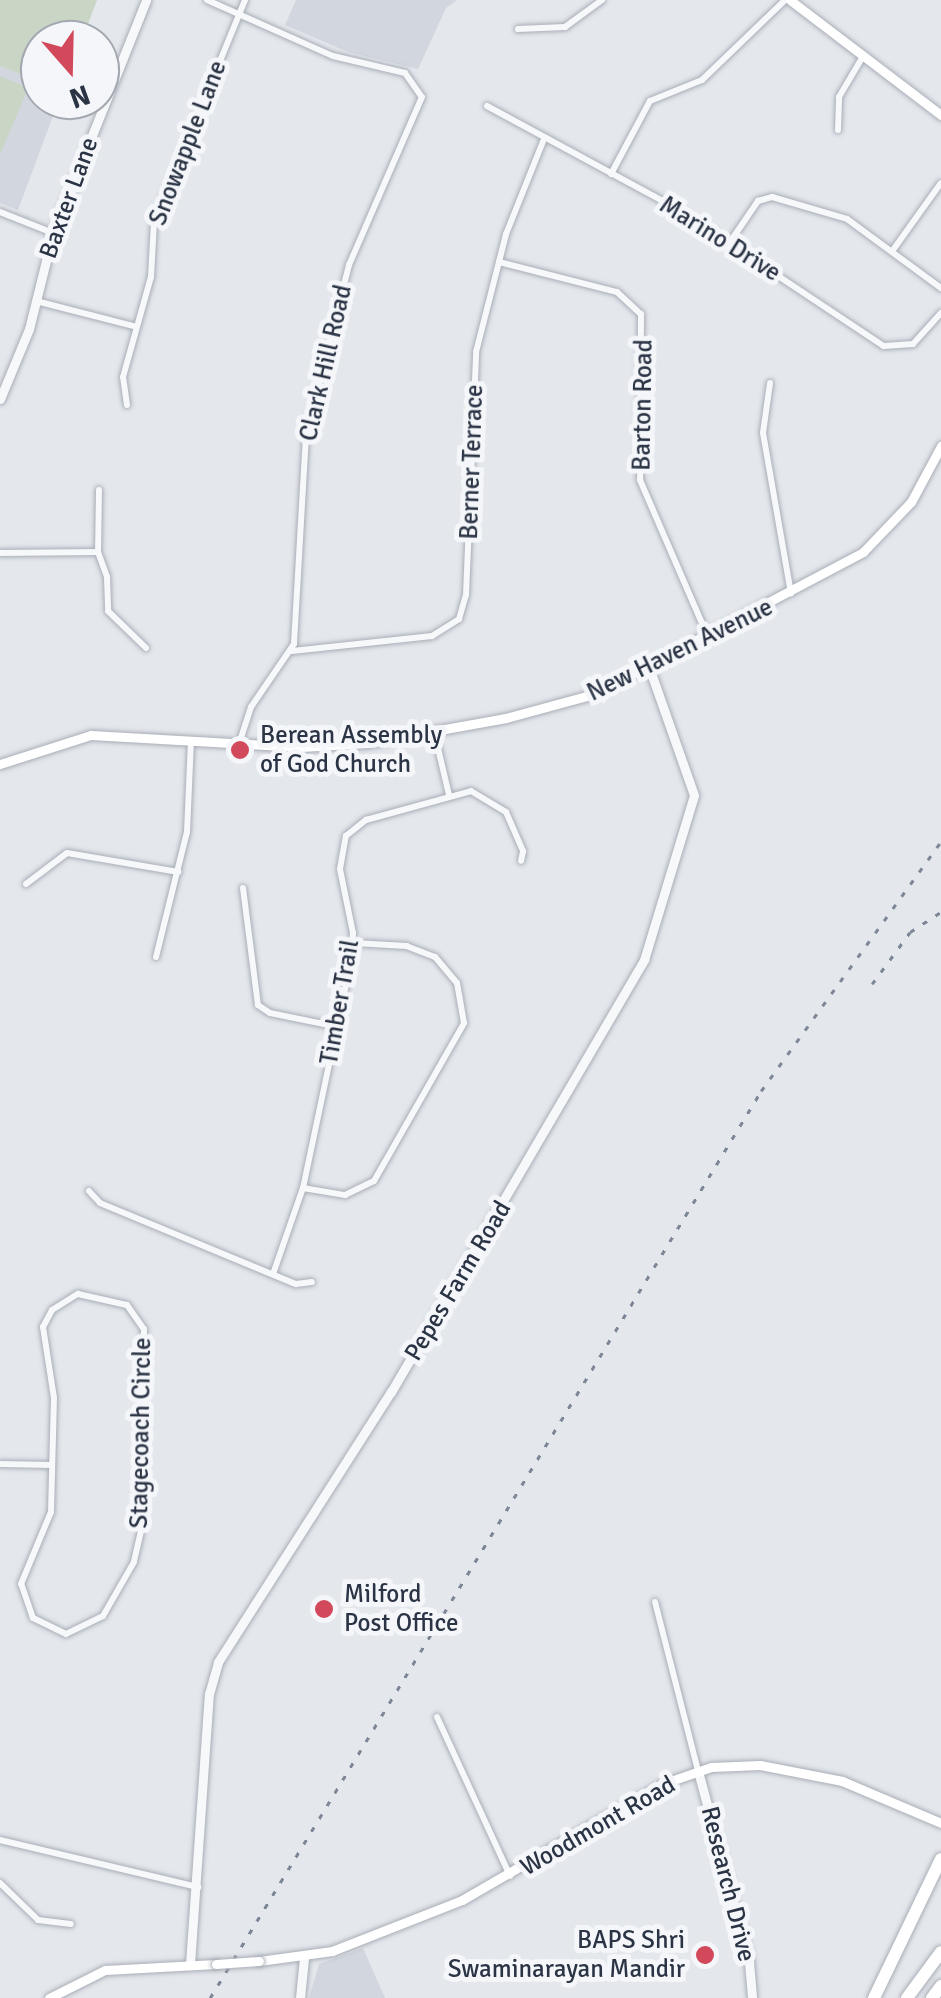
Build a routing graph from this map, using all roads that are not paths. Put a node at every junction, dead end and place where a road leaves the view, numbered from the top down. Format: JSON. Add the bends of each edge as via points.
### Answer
{"nodes":[{"id":1,"x":146,"y":0,"type":"edge"},
{"id":2,"x":208,"y":0,"type":"edge"},
{"id":3,"x":245,"y":0,"type":"edge"},
{"id":4,"x":602,"y":0,"type":"edge"},
{"id":5,"x":788,"y":0,"type":"edge"},
{"id":6,"x":240,"y":13,"type":"junction"},
{"id":7,"x":518,"y":28,"type":"dead end"},
{"id":8,"x":862,"y":58,"type":"junction"},
{"id":9,"x":487,"y":106,"type":"dead end"},
{"id":10,"x":941,"y":116,"type":"edge"},
{"id":11,"x":838,"y":130,"type":"dead end"},
{"id":12,"x":544,"y":139,"type":"junction"},
{"id":13,"x":610,"y":174,"type":"junction"},
{"id":14,"x":941,"y":183,"type":"edge"},
{"id":15,"x":0,"y":212,"type":"edge"},
{"id":16,"x":54,"y":234,"type":"junction"},
{"id":17,"x":730,"y":242,"type":"junction"},
{"id":18,"x":892,"y":250,"type":"junction"},
{"id":19,"x":498,"y":262,"type":"junction"},
{"id":20,"x":941,"y":288,"type":"edge"},
{"id":21,"x":36,"y":302,"type":"junction"},
{"id":22,"x":941,"y":313,"type":"edge"},
{"id":23,"x":137,"y":328,"type":"junction"},
{"id":24,"x":770,"y":383,"type":"dead end"},
{"id":25,"x":0,"y":399,"type":"edge"},
{"id":26,"x":127,"y":406,"type":"dead end"},
{"id":27,"x":941,"y":446,"type":"edge"},
{"id":28,"x":100,"y":490,"type":"dead end"},
{"id":29,"x":98,"y":552,"type":"junction"},
{"id":30,"x":0,"y":553,"type":"edge"},
{"id":31,"x":791,"y":595,"type":"junction"},
{"id":32,"x":709,"y":638,"type":"junction"},
{"id":33,"x":146,"y":648,"type":"dead end"},
{"id":34,"x":292,"y":652,"type":"junction"},
{"id":35,"x":650,"y":670,"type":"junction"},
{"id":36,"x":434,"y":732,"type":"junction"},
{"id":37,"x":191,"y":738,"type":"junction"},
{"id":38,"x":239,"y":742,"type":"junction"},
{"id":39,"x":0,"y":764,"type":"edge"},
{"id":40,"x":449,"y":795,"type":"junction"},
{"id":41,"x":521,"y":861,"type":"dead end"},
{"id":42,"x":178,"y":872,"type":"junction"},
{"id":43,"x":26,"y":884,"type":"dead end"},
{"id":44,"x":244,"y":888,"type":"dead end"},
{"id":45,"x":354,"y":943,"type":"junction"},
{"id":46,"x":156,"y":957,"type":"dead end"},
{"id":47,"x":338,"y":1027,"type":"junction"},
{"id":48,"x":302,"y":1188,"type":"junction"},
{"id":49,"x":89,"y":1191,"type":"dead end"},
{"id":50,"x":273,"y":1274,"type":"junction"},
{"id":51,"x":312,"y":1282,"type":"dead end"},
{"id":52,"x":0,"y":1464,"type":"edge"},
{"id":53,"x":52,"y":1465,"type":"junction"},
{"id":54,"x":655,"y":1602,"type":"dead end"},
{"id":55,"x":437,"y":1717,"type":"dead end"},
{"id":56,"x":698,"y":1771,"type":"junction"},
{"id":57,"x":941,"y":1823,"type":"edge"},
{"id":58,"x":0,"y":1840,"type":"edge"},
{"id":59,"x":941,"y":1859,"type":"edge"},
{"id":60,"x":510,"y":1877,"type":"junction"},
{"id":61,"x":0,"y":1882,"type":"edge"},
{"id":62,"x":199,"y":1887,"type":"junction"},
{"id":63,"x":71,"y":1924,"type":"dead end"},
{"id":64,"x":941,"y":1952,"type":"edge"},
{"id":65,"x":304,"y":1958,"type":"junction"},
{"id":66,"x":190,"y":1964,"type":"junction"},
{"id":67,"x":941,"y":1986,"type":"edge"},
{"id":68,"x":49,"y":1998,"type":"edge"},
{"id":69,"x":300,"y":1998,"type":"edge"},
{"id":70,"x":752,"y":1998,"type":"edge"},
{"id":71,"x":874,"y":1998,"type":"edge"},
{"id":72,"x":908,"y":1998,"type":"edge"},
{"id":73,"x":932,"y":1998,"type":"edge"}],
"edges":[{"from":1,"to":16,"type":"street","name":"Baxter Lane"},
{"from":2,"to":6,"type":"street"},
{"from":3,"to":6,"type":"street","name":"Snowapple Lane"},
{"from":4,"to":7,"type":"street","via":[[564,26]]},
{"from":5,"to":8,"type":"main road"},
{"from":5,"to":13,"type":"street","via":[[702,80],[650,101]]},
{"from":6,"to":23,"type":"street","name":"Snowapple Lane","via":[[154,222],[151,277]]},
{"from":6,"to":34,"type":"street","name":"Clark Hill Road","via":[[352,63],[404,73],[417,82],[422,103],[349,264],[306,435]]},
{"from":8,"to":10,"type":"main road"},
{"from":8,"to":11,"type":"street","via":[[839,97]]},
{"from":9,"to":12,"type":"street","name":"Marino Drive"},
{"from":12,"to":13,"type":"street","name":"Marino Drive"},
{"from":12,"to":19,"type":"street","name":"Berner Terrace"},
{"from":13,"to":17,"type":"street","name":"Marino Drive"},
{"from":14,"to":18,"type":"street"},
{"from":15,"to":16,"type":"street"},
{"from":16,"to":21,"type":"street","name":"Baxter Lane"},
{"from":17,"to":18,"type":"street","via":[[768,197],[847,219]]},
{"from":17,"to":22,"type":"street","name":"Marino Drive","via":[[884,346],[912,344]]},
{"from":18,"to":20,"type":"street"},
{"from":19,"to":32,"type":"street","name":"Barton Road","via":[[617,292],[641,314],[640,480]]},
{"from":19,"to":34,"type":"street","name":"Berner Terrace","via":[[476,352],[466,596],[459,620],[432,636]]},
{"from":21,"to":23,"type":"street"},
{"from":21,"to":25,"type":"street","name":"Baxter Lane"},
{"from":23,"to":26,"type":"street","name":"Snowapple Lane","via":[[123,377]]},
{"from":24,"to":31,"type":"street","via":[[763,433]]},
{"from":27,"to":31,"type":"main road","name":"New Haven Avenue","via":[[911,502],[871,546]]},
{"from":28,"to":29,"type":"street"},
{"from":29,"to":30,"type":"street"},
{"from":29,"to":33,"type":"street","via":[[108,576],[109,614]]},
{"from":31,"to":32,"type":"main road","name":"New Haven Avenue"},
{"from":32,"to":35,"type":"main road","name":"New Haven Avenue"},
{"from":34,"to":38,"type":"street","via":[[251,708]]},
{"from":35,"to":36,"type":"main road","name":"New Haven Avenue","via":[[574,701]]},
{"from":35,"to":62,"type":"street","name":"Pepes Farm Road","via":[[694,796],[644,960],[391,1392],[218,1662],[209,1694]]},
{"from":36,"to":38,"type":"main road","name":"New Haven Avenue","via":[[322,746]]},
{"from":36,"to":40,"type":"street"},
{"from":37,"to":38,"type":"main road","name":"New Haven Avenue"},
{"from":37,"to":39,"type":"main road","name":"New Haven Avenue","via":[[91,735],[49,743]]},
{"from":37,"to":42,"type":"street"},
{"from":40,"to":41,"type":"street","name":"Timber Trail","via":[[471,791],[494,800],[510,820]]},
{"from":40,"to":45,"type":"street","name":"Timber Trail","via":[[366,820],[346,836],[340,869]]},
{"from":42,"to":43,"type":"street","via":[[67,853]]},
{"from":42,"to":46,"type":"street"},
{"from":44,"to":47,"type":"street","via":[[258,1005],[270,1014]]},
{"from":45,"to":47,"type":"street","name":"Timber Trail"},
{"from":45,"to":48,"type":"street","via":[[406,946],[435,957],[457,983],[464,1022],[374,1180],[346,1195]]},
{"from":47,"to":48,"type":"street","name":"Timber Trail"},
{"from":48,"to":50,"type":"street","name":"Timber Trail"},
{"from":49,"to":50,"type":"street","via":[[100,1203]]},
{"from":50,"to":51,"type":"street"},
{"from":52,"to":53,"type":"street"},
{"from":53,"to":53,"type":"street","name":"Stagecoach Circle","via":[[50,1520],[23,1573],[21,1593],[37,1623],[72,1633],[103,1616],[134,1562],[141,1531],[148,1344],[138,1316],[98,1294],[63,1300],[45,1322],[54,1398]]},
{"from":54,"to":56,"type":"street"},
{"from":55,"to":60,"type":"street"},
{"from":56,"to":57,"type":"main road","name":"Woodmont Road","via":[[760,1765],[842,1781]]},
{"from":56,"to":60,"type":"main road","name":"Woodmont Road","via":[[662,1784]]},
{"from":56,"to":70,"type":"street","name":"Research Drive","via":[[749,1962]]},
{"from":58,"to":62,"type":"street"},
{"from":59,"to":71,"type":"highway"},
{"from":60,"to":65,"type":"main road","name":"Woodmont Road"},
{"from":61,"to":63,"type":"street","via":[[38,1920]]},
{"from":62,"to":66,"type":"street"},
{"from":64,"to":72,"type":"highway"},
{"from":65,"to":66,"type":"main road","name":"Woodmont Road","bridge":true},
{"from":65,"to":69,"type":"street"},
{"from":66,"to":68,"type":"main road","name":"Woodmont Road","via":[[105,1970]]},
{"from":67,"to":73,"type":"highway"}]}
